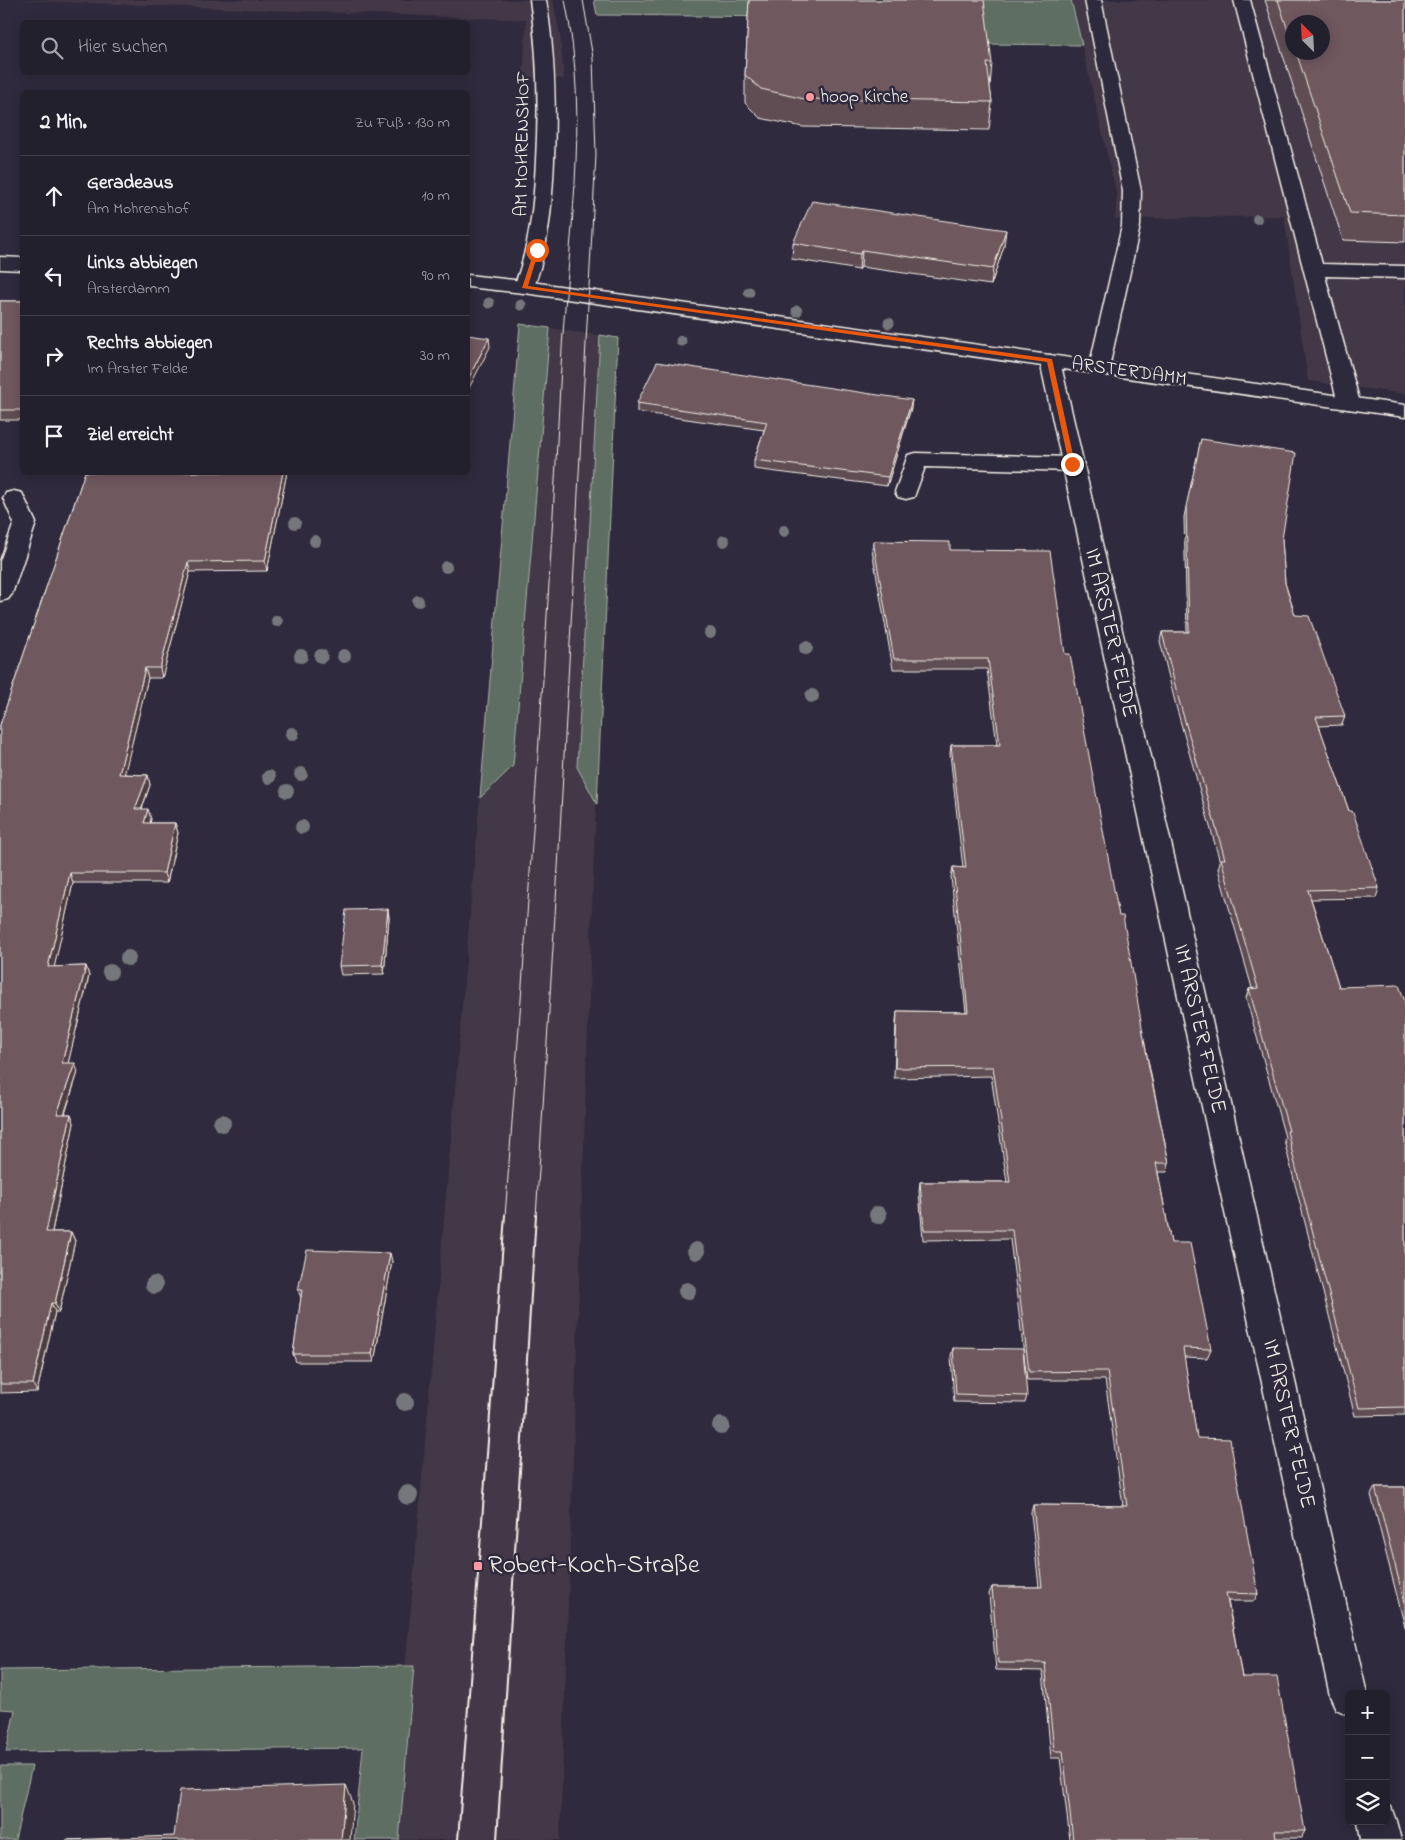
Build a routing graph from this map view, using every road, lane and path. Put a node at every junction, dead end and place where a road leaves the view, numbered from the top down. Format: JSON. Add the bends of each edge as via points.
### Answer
{"nodes":[{"id":1,"x":538,"y":0,"type":"edge"},
{"id":2,"x":1093,"y":0,"type":"edge"},
{"id":3,"x":1242,"y":0,"type":"edge"},
{"id":4,"x":0,"y":263,"type":"edge"},
{"id":5,"x":20,"y":264,"type":"edge"},
{"id":6,"x":1313,"y":270,"type":"junction"},
{"id":7,"x":1405,"y":272,"type":"edge"},
{"id":8,"x":470,"y":281,"type":"edge"},
{"id":9,"x":524,"y":287,"type":"junction"},
{"id":10,"x":1050,"y":361,"type":"junction"},
{"id":11,"x":1099,"y":368,"type":"junction"},
{"id":12,"x":1349,"y":403,"type":"junction"},
{"id":13,"x":1405,"y":411,"type":"edge"},
{"id":14,"x":1072,"y":464,"type":"junction"},
{"id":15,"x":906,"y":492,"type":"dead end"},
{"id":16,"x":14,"y":498,"type":"dead end"},
{"id":17,"x":0,"y":594,"type":"edge"},
{"id":18,"x":1348,"y":1690,"type":"edge"},
{"id":19,"x":1378,"y":1825,"type":"edge"},
{"id":20,"x":1381,"y":1840,"type":"edge"}],
"edges":[{"from":1,"to":9,"type":"street","name":"AM MOHRENSHOF","via":[[545,40],[546,156],[542,226]]},
{"from":2,"to":11,"type":"street","via":[[1132,191],[1131,226]]},
{"from":3,"to":6,"type":"street"},
{"from":4,"to":5,"type":"street"},
{"from":6,"to":7,"type":"street"},
{"from":6,"to":12,"type":"street"},
{"from":8,"to":9,"type":"street","name":"ARSTERDAMM"},
{"from":9,"to":10,"type":"street","name":"ARSTERDAMM"},
{"from":10,"to":11,"type":"street","name":"ARSTERDAMM"},
{"from":10,"to":14,"type":"street","name":"IM ARSTER FELDE"},
{"from":11,"to":12,"type":"street","name":"ARSTERDAMM"},
{"from":12,"to":13,"type":"street","name":"ARSTERDAMM"},
{"from":14,"to":15,"type":"street","via":[[916,460]]},
{"from":14,"to":18,"type":"street","name":"IM ARSTER FELDE"},
{"from":16,"to":17,"type":"street","via":[[25,523]]},
{"from":19,"to":20,"type":"street"}]}
